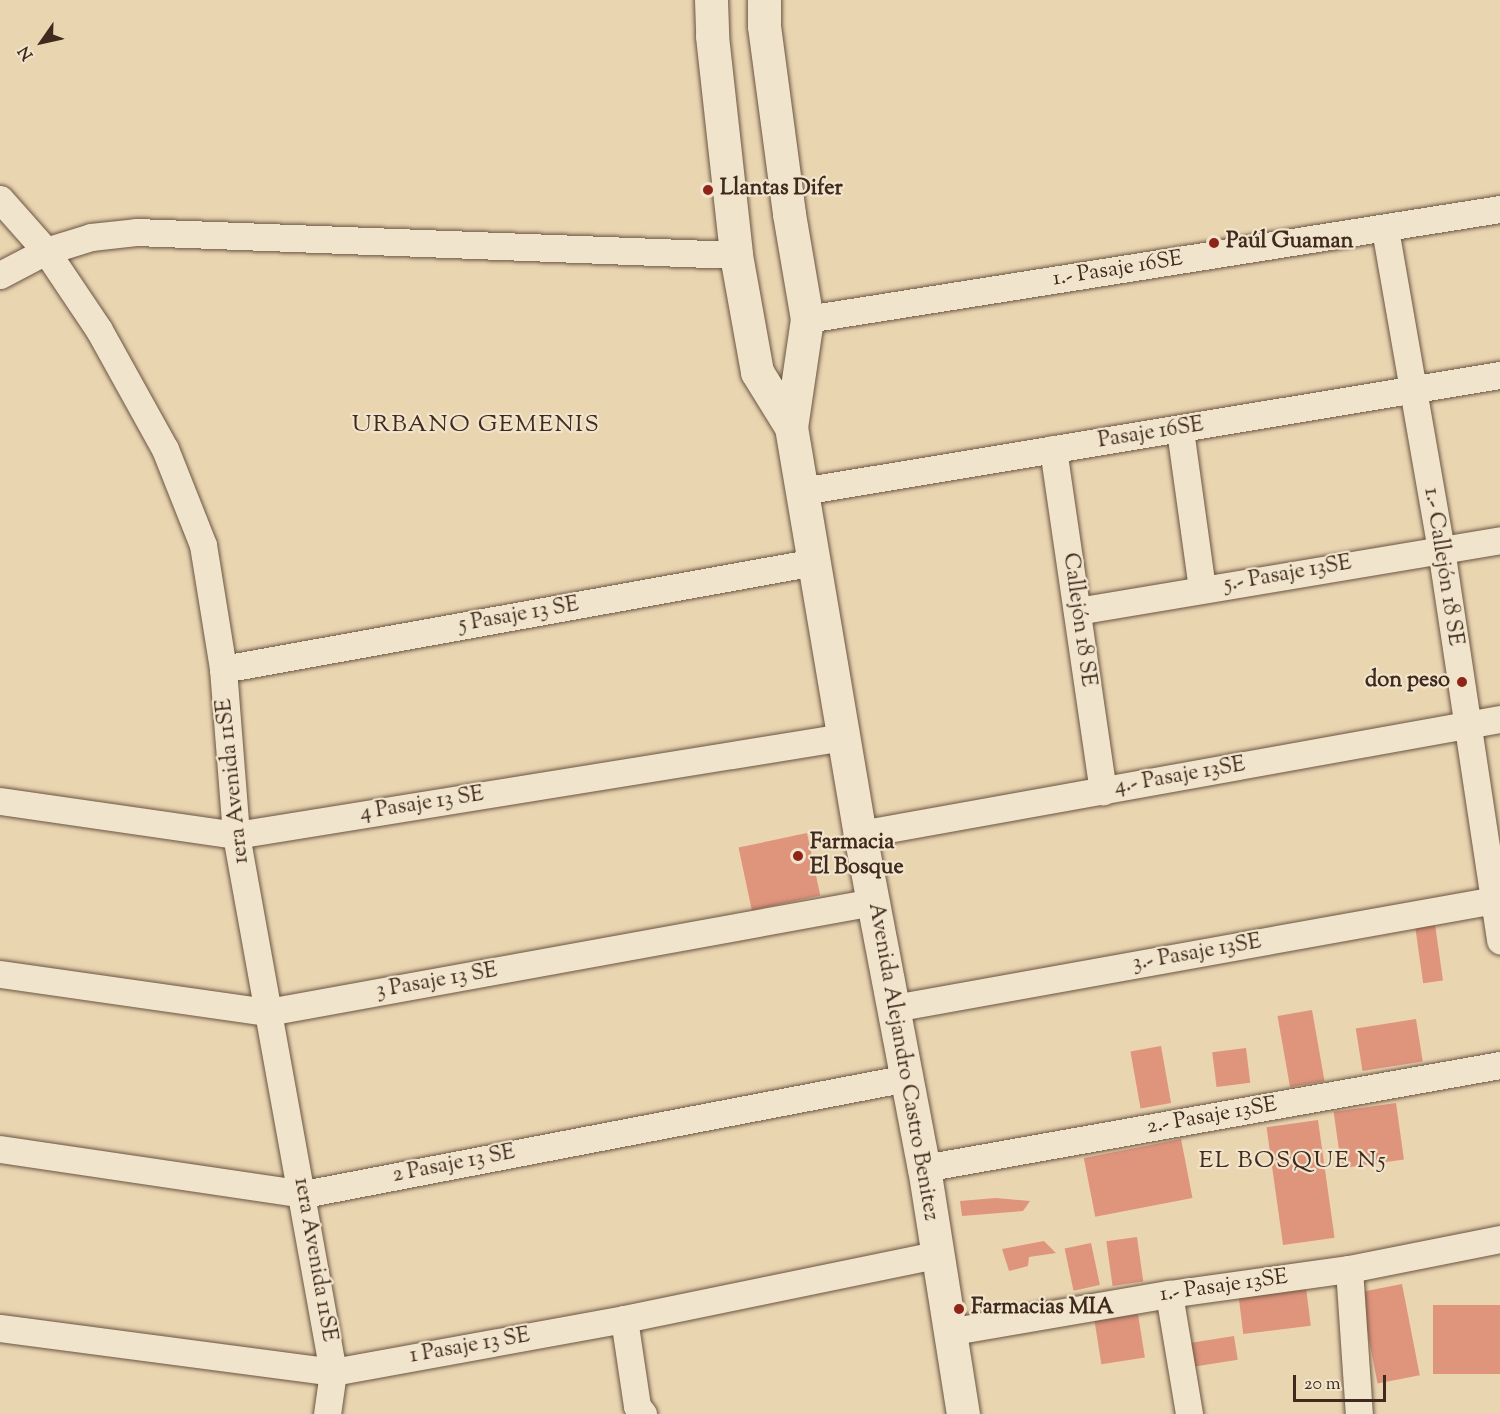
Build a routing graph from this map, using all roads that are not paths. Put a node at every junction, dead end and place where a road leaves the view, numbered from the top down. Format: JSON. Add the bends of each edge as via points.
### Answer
{"nodes":[{"id":1,"x":711,"y":0,"type":"edge"},
{"id":2,"x":764,"y":0,"type":"edge"},
{"id":3,"x":0,"y":199,"type":"edge"},
{"id":4,"x":1500,"y":209,"type":"edge"},
{"id":5,"x":1385,"y":229,"type":"junction"},
{"id":6,"x":46,"y":251,"type":"junction"},
{"id":7,"x":736,"y":255,"type":"junction"},
{"id":8,"x":0,"y":274,"type":"edge"},
{"id":9,"x":807,"y":319,"type":"junction"},
{"id":10,"x":1500,"y":375,"type":"edge"},
{"id":11,"x":1412,"y":392,"type":"junction"},
{"id":12,"x":791,"y":427,"type":"junction"},
{"id":13,"x":1180,"y":430,"type":"junction"},
{"id":14,"x":1053,"y":449,"type":"junction"},
{"id":15,"x":802,"y":491,"type":"junction"},
{"id":16,"x":1500,"y":540,"type":"edge"},
{"id":17,"x":1442,"y":549,"type":"junction"},
{"id":18,"x":815,"y":562,"type":"junction"},
{"id":19,"x":1202,"y":589,"type":"junction"},
{"id":20,"x":1077,"y":611,"type":"junction"},
{"id":21,"x":223,"y":669,"type":"junction"},
{"id":22,"x":1500,"y":719,"type":"edge"},
{"id":23,"x":1466,"y":725,"type":"junction"},
{"id":24,"x":844,"y":737,"type":"junction"},
{"id":25,"x":1103,"y":791,"type":"junction"},
{"id":26,"x":0,"y":801,"type":"edge"},
{"id":27,"x":860,"y":834,"type":"junction"},
{"id":28,"x":236,"y":835,"type":"junction"},
{"id":29,"x":1496,"y":900,"type":"edge"},
{"id":30,"x":873,"y":902,"type":"junction"},
{"id":31,"x":1500,"y":941,"type":"edge"},
{"id":32,"x":0,"y":974,"type":"edge"},
{"id":33,"x":894,"y":1008,"type":"junction"},
{"id":34,"x":268,"y":1012,"type":"junction"},
{"id":35,"x":1500,"y":1065,"type":"edge"},
{"id":36,"x":907,"y":1078,"type":"junction"},
{"id":37,"x":0,"y":1149,"type":"edge"},
{"id":38,"x":924,"y":1168,"type":"junction"},
{"id":39,"x":304,"y":1194,"type":"junction"},
{"id":40,"x":1500,"y":1239,"type":"edge"},
{"id":41,"x":936,"y":1255,"type":"junction"},
{"id":42,"x":1349,"y":1269,"type":"junction"},
{"id":43,"x":1169,"y":1294,"type":"junction"},
{"id":44,"x":624,"y":1319,"type":"junction"},
{"id":45,"x":0,"y":1328,"type":"edge"},
{"id":46,"x":948,"y":1332,"type":"junction"},
{"id":47,"x":333,"y":1372,"type":"junction"},
{"id":48,"x":327,"y":1414,"type":"edge"},
{"id":49,"x":643,"y":1414,"type":"edge"},
{"id":50,"x":963,"y":1414,"type":"edge"},
{"id":51,"x":1189,"y":1414,"type":"edge"},
{"id":52,"x":1359,"y":1414,"type":"edge"}],
"edges":[{"from":1,"to":7,"type":"main road","name":"Avenida Alejandro Castro Benitez"},
{"from":2,"to":9,"type":"main road","name":"Avenida Alejandro Castro Benitez","via":[[764,26],[789,214]]},
{"from":3,"to":6,"type":"street","name":"1era Avenida 11SE"},
{"from":4,"to":5,"type":"street","name":"1.- Pasaje 16SE"},
{"from":5,"to":9,"type":"street","name":"1.- Pasaje 16SE"},
{"from":5,"to":11,"type":"street","name":"1.- Callejón 18 SE"},
{"from":6,"to":7,"type":"street","via":[[91,237],[136,232]]},
{"from":6,"to":8,"type":"street"},
{"from":6,"to":21,"type":"street","name":"1era Avenida 11SE","via":[[99,330],[165,449],[203,545]]},
{"from":7,"to":12,"type":"main road","name":"Avenida Alejandro Castro Benitez","via":[[757,372]]},
{"from":9,"to":12,"type":"main road","name":"Avenida Alejandro Castro Benitez"},
{"from":10,"to":11,"type":"street","name":"Pasaje 16SE"},
{"from":11,"to":13,"type":"street","name":"Pasaje 16SE"},
{"from":11,"to":17,"type":"street","name":"1.- Callejón 18 SE"},
{"from":12,"to":15,"type":"main road","name":"Avenida Alejandro Castro Benitez"},
{"from":13,"to":14,"type":"street","name":"Pasaje 16SE"},
{"from":13,"to":19,"type":"street"},
{"from":14,"to":15,"type":"street","name":"Pasaje 16SE"},
{"from":14,"to":20,"type":"street","name":"Callejón 18 SE"},
{"from":15,"to":18,"type":"main road","name":"Avenida Alejandro Castro Benitez"},
{"from":16,"to":17,"type":"street","name":"5.- Pasaje 13SE"},
{"from":17,"to":19,"type":"street","name":"5.- Pasaje 13SE"},
{"from":17,"to":23,"type":"street","name":"1.- Callejón 18 SE"},
{"from":18,"to":21,"type":"street","name":"5 Pasaje 13 SE"},
{"from":18,"to":24,"type":"main road","name":"Avenida Alejandro Castro Benitez"},
{"from":19,"to":20,"type":"street","name":"5.- Pasaje 13SE"},
{"from":20,"to":25,"type":"street","name":"Callejón 18 SE"},
{"from":21,"to":28,"type":"street","name":"1era Avenida 11SE"},
{"from":22,"to":23,"type":"street","name":"4.- Pasaje 13SE"},
{"from":23,"to":25,"type":"street","name":"4.- Pasaje 13SE"},
{"from":23,"to":29,"type":"street","name":"1.- Callejón 18 SE"},
{"from":24,"to":27,"type":"main road","name":"Avenida Alejandro Castro Benitez"},
{"from":24,"to":28,"type":"street","name":"4 Pasaje 13 SE"},
{"from":25,"to":27,"type":"street","name":"4.- Pasaje 13SE"},
{"from":26,"to":28,"type":"street","name":"4 Pasaje 13 SE"},
{"from":27,"to":30,"type":"main road","name":"Avenida Alejandro Castro Benitez"},
{"from":28,"to":34,"type":"street","name":"1era Avenida 11SE"},
{"from":29,"to":31,"type":"street","name":"1.- Callejón 18 SE"},
{"from":29,"to":33,"type":"street","name":"3.- Pasaje 13SE"},
{"from":30,"to":33,"type":"main road","name":"Avenida Alejandro Castro Benitez"},
{"from":30,"to":34,"type":"street","name":"3 Pasaje 13 SE"},
{"from":32,"to":34,"type":"street","name":"3 Pasaje 13 SE"},
{"from":33,"to":36,"type":"main road","name":"Avenida Alejandro Castro Benitez"},
{"from":34,"to":39,"type":"street","name":"1era Avenida 11SE"},
{"from":35,"to":38,"type":"street","name":"2.- Pasaje 13SE"},
{"from":36,"to":38,"type":"main road","name":"Avenida Alejandro Castro Benitez"},
{"from":36,"to":39,"type":"street","name":"2 Pasaje 13 SE"},
{"from":37,"to":39,"type":"street","name":"2 Pasaje 13 SE"},
{"from":38,"to":41,"type":"main road","name":"Avenida Alejandro Castro Benitez"},
{"from":39,"to":47,"type":"street","name":"1era Avenida 11SE"},
{"from":40,"to":42,"type":"street","name":"1.- Pasaje 13SE"},
{"from":41,"to":44,"type":"street","name":"1 Pasaje 13 SE"},
{"from":41,"to":46,"type":"main road","name":"Avenida Alejandro Castro Benitez"},
{"from":42,"to":43,"type":"street","name":"1.- Pasaje 13SE"},
{"from":42,"to":52,"type":"street"},
{"from":43,"to":46,"type":"street","name":"1.- Pasaje 13SE"},
{"from":43,"to":51,"type":"street"},
{"from":44,"to":47,"type":"street","name":"1 Pasaje 13 SE"},
{"from":44,"to":49,"type":"street","via":[[637,1406]]},
{"from":45,"to":47,"type":"street","name":"1 Pasaje 13 SE"},
{"from":46,"to":50,"type":"main road","name":"Avenida Alejandro Castro Benitez"},
{"from":47,"to":48,"type":"street","name":"1era Avenida 11SE"}]}
